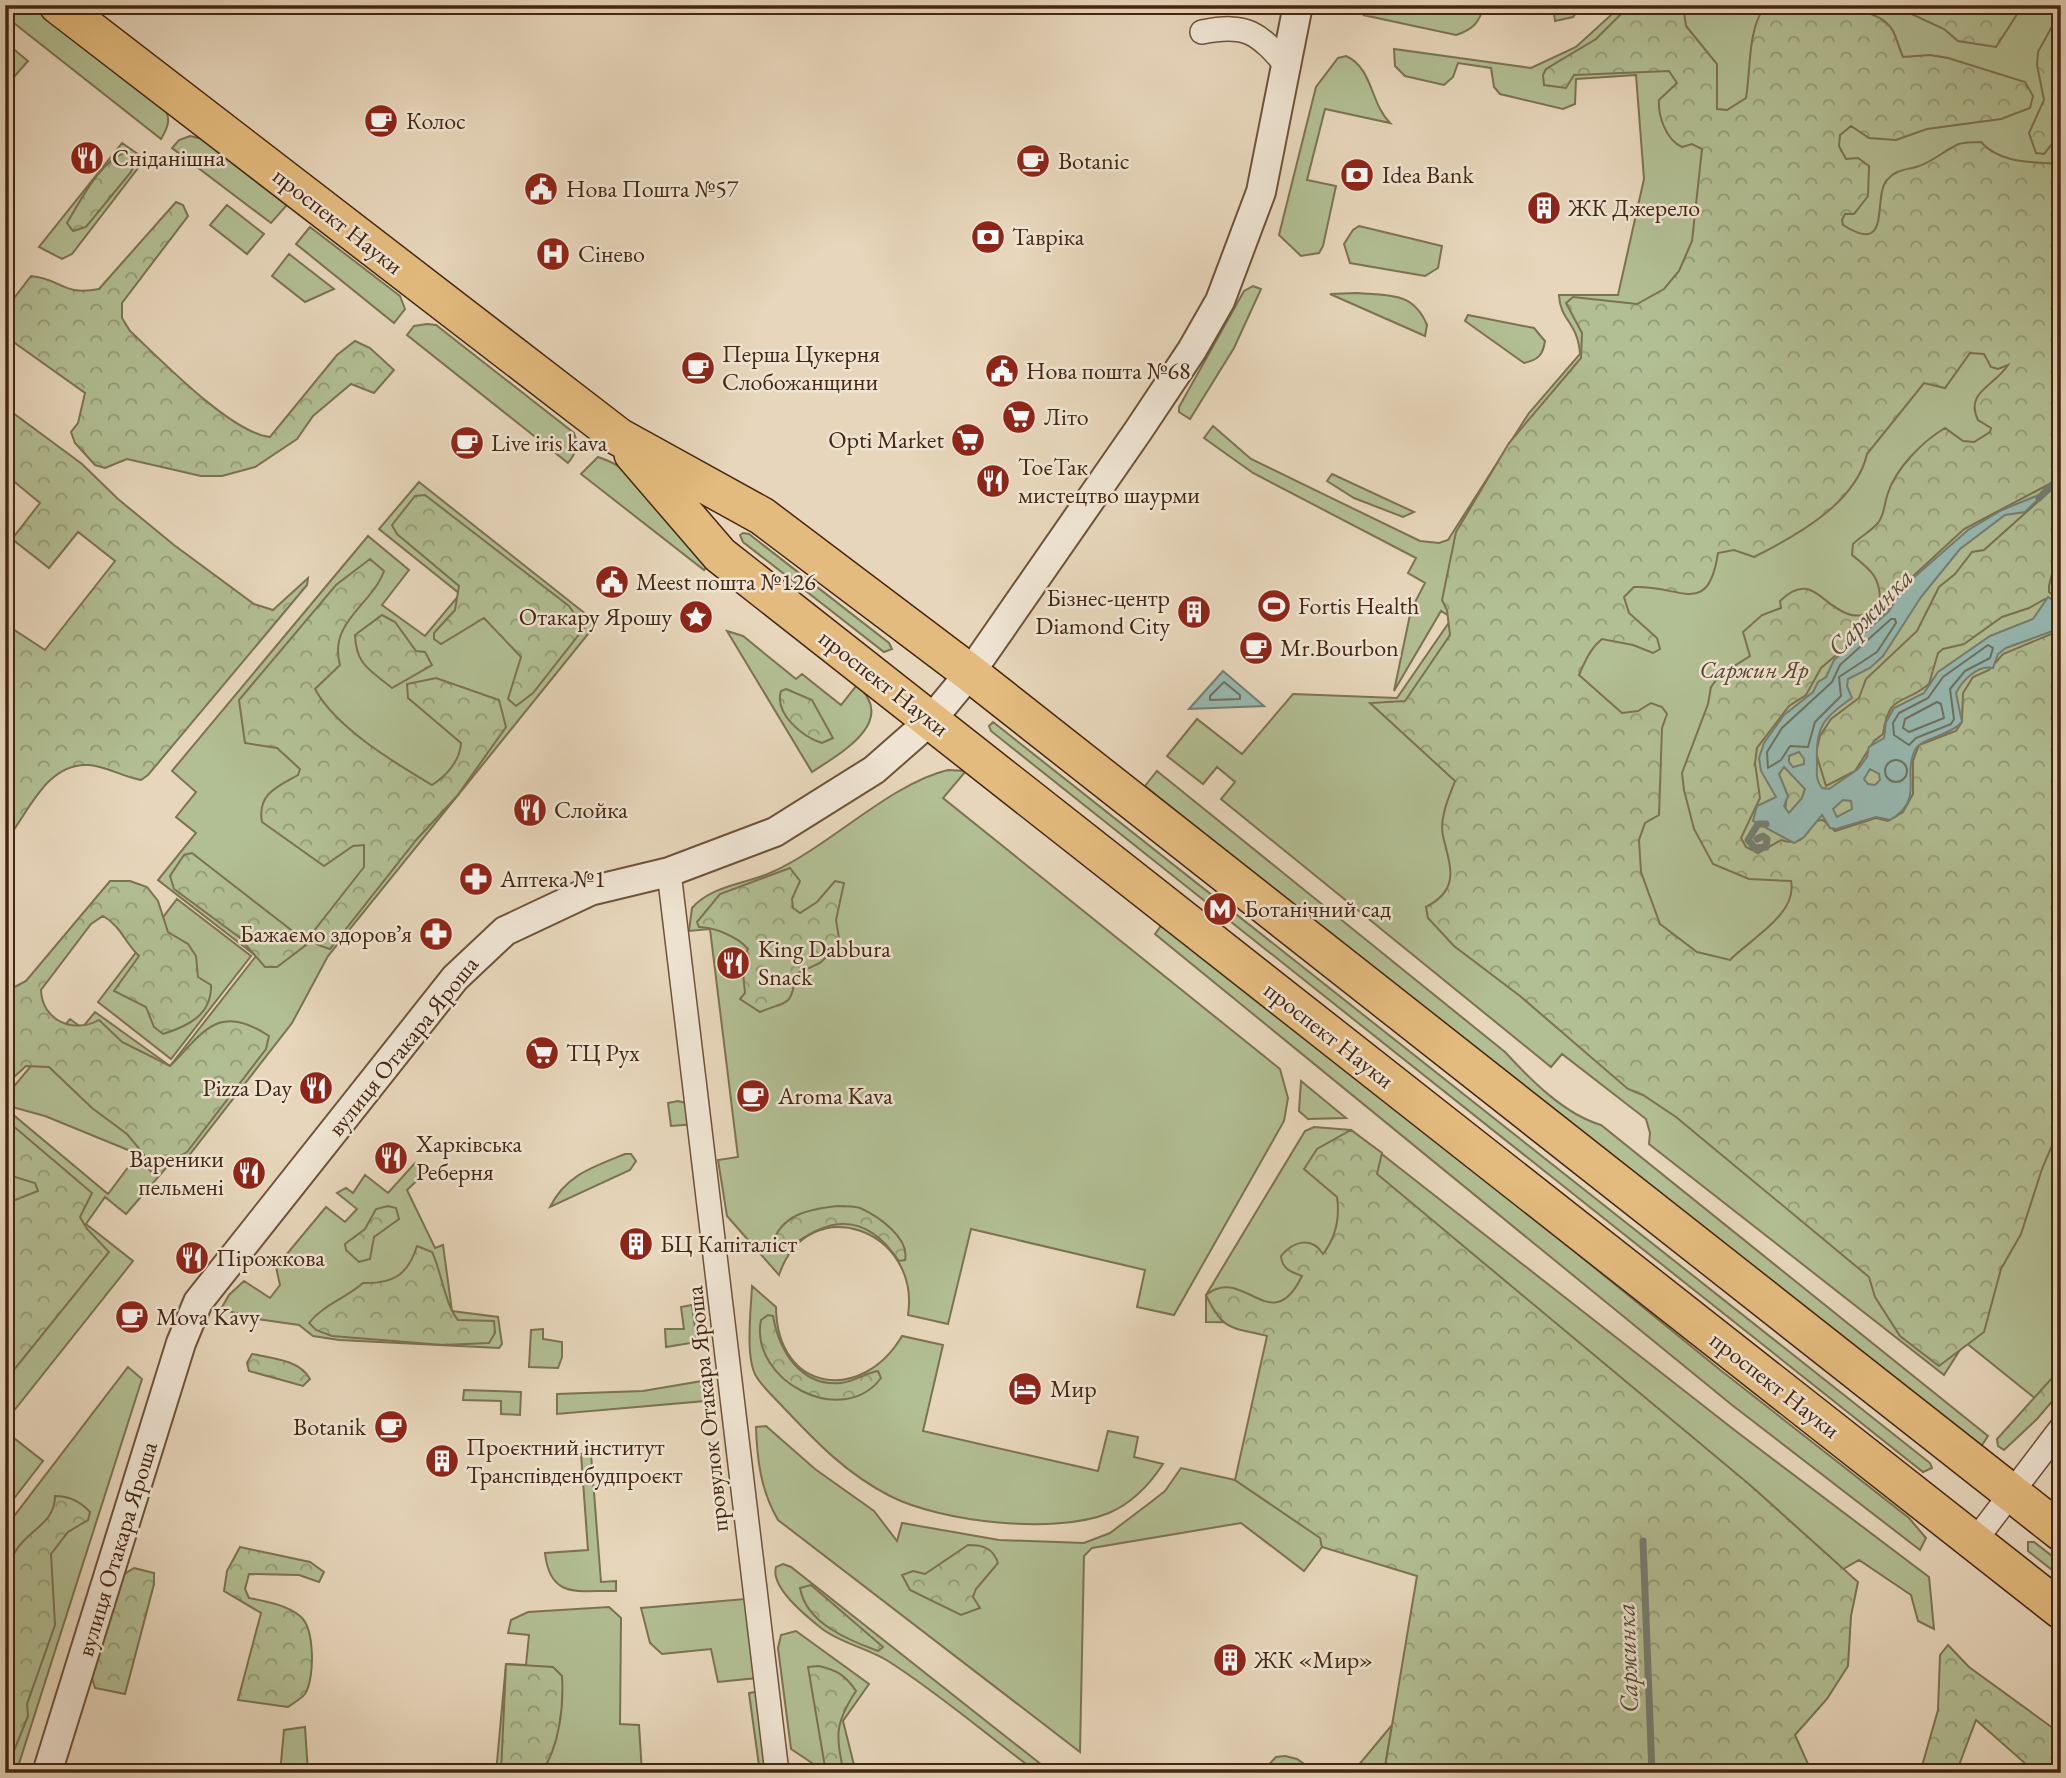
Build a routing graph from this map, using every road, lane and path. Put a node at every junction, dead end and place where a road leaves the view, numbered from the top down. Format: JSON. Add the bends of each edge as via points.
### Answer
{"nodes":[{"id":1,"x":58,"y":5,"type":"edge"},
{"id":2,"x":1298,"y":5,"type":"edge"},
{"id":3,"x":1202,"y":32,"type":"dead end"},
{"id":4,"x":1288,"y":67,"type":"junction"},
{"id":5,"x":618,"y":437,"type":"junction"},
{"id":6,"x":970,"y":673,"type":"junction"},
{"id":7,"x":931,"y":720,"type":"junction"},
{"id":8,"x":669,"y":872,"type":"junction"},
{"id":9,"x":2061,"y":1428,"type":"edge"},
{"id":10,"x":2012,"y":1493,"type":"junction"},
{"id":11,"x":2061,"y":1532,"type":"edge"},
{"id":12,"x":1974,"y":1542,"type":"junction"},
{"id":13,"x":2061,"y":1610,"type":"edge"},
{"id":14,"x":47,"y":1773,"type":"edge"},
{"id":15,"x":777,"y":1773,"type":"edge"}],
"edges":[{"from":1,"to":5,"type":"main road","name":"проспект Науки"},
{"from":2,"to":4,"type":"street","name":"вулиця Отакара Яроша"},
{"from":3,"to":4,"type":"street","via":[[1243,28],[1256,34]]},
{"from":4,"to":6,"type":"street","name":"вулиця Отакара Яроша","via":[[1261,192],[1220,301],[1159,400]]},
{"from":5,"to":6,"type":"main road","name":"проспект Науки","via":[[762,516]]},
{"from":5,"to":7,"type":"main road","name":"проспект Науки","via":[[720,555]]},
{"from":6,"to":7,"type":"street","name":"вулиця Отакара Яроша"},
{"from":6,"to":10,"type":"main road","name":"проспект Науки"},
{"from":7,"to":8,"type":"street","name":"вулиця Отакара Яроша","via":[[874,770],[775,832]]},
{"from":7,"to":12,"type":"main road","name":"проспект Науки"},
{"from":8,"to":14,"type":"street","name":"вулиця Отакара Яроша","via":[[590,891],[505,932],[481,951],[198,1301]]},
{"from":8,"to":15,"type":"street","name":"провулок Отакара Яроша"},
{"from":9,"to":10,"type":"street"},
{"from":10,"to":11,"type":"main road","name":"проспект Науки"},
{"from":10,"to":12,"type":"street"},
{"from":12,"to":13,"type":"main road","name":"проспект Науки"}]}
